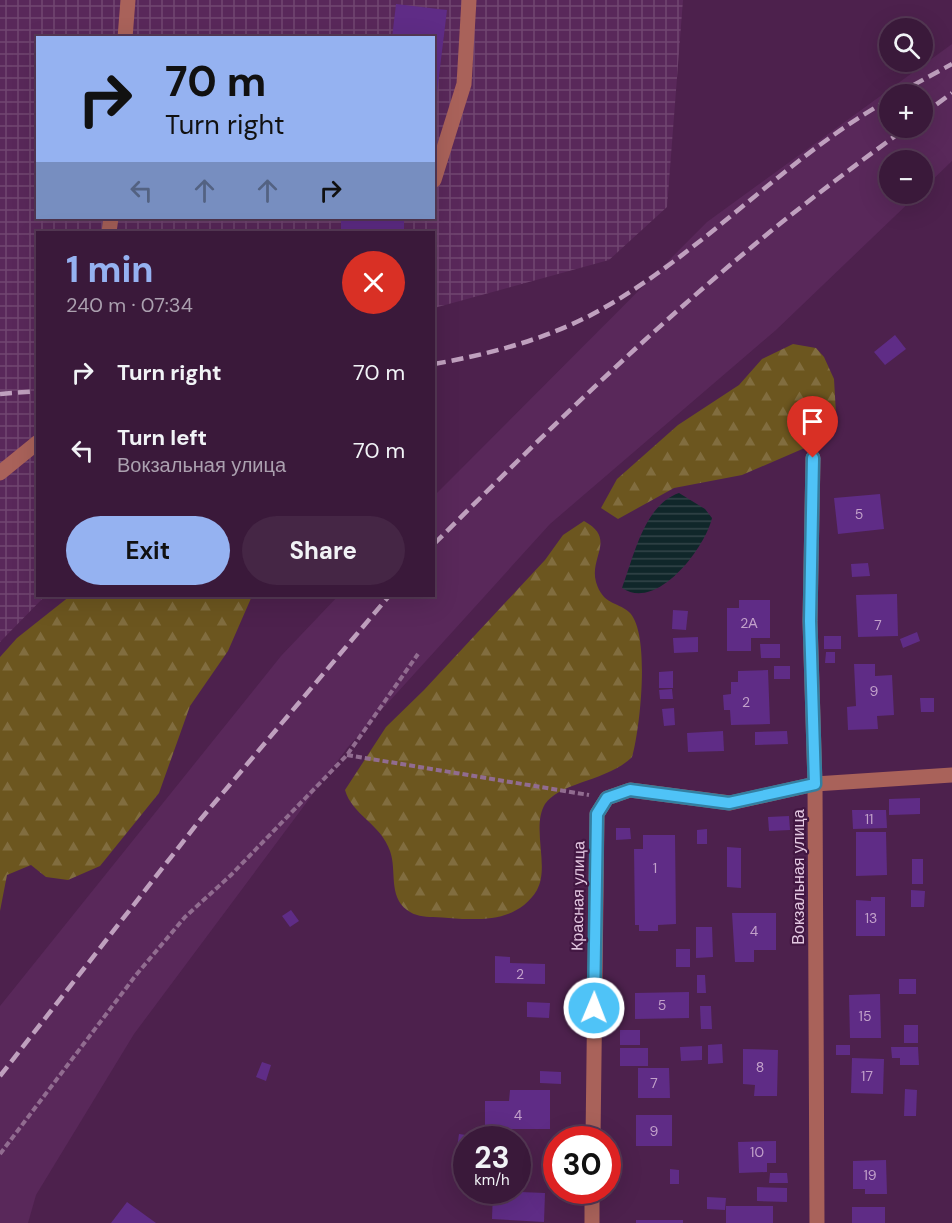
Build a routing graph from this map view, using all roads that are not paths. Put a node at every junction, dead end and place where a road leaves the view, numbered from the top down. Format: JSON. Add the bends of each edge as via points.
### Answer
{"nodes":[{"id":1,"x":128,"y":0,"type":"edge"},
{"id":2,"x":469,"y":0,"type":"edge"},
{"id":3,"x":125,"y":36,"type":"edge"},
{"id":4,"x":435,"y":177,"type":"edge"},
{"id":5,"x":36,"y":444,"type":"edge"},
{"id":6,"x":813,"y":458,"type":"dead end"},
{"id":7,"x":0,"y":472,"type":"edge"},
{"id":8,"x":952,"y":775,"type":"edge"},
{"id":9,"x":815,"y":784,"type":"junction"},
{"id":10,"x":593,"y":1126,"type":"edge"},
{"id":11,"x":592,"y":1204,"type":"edge"},
{"id":12,"x":592,"y":1223,"type":"edge"},
{"id":13,"x":817,"y":1223,"type":"edge"}],
"edges":[{"from":1,"to":3,"type":"street"},
{"from":2,"to":4,"type":"street","via":[[464,84]]},
{"from":5,"to":7,"type":"street"},
{"from":6,"to":9,"type":"street","name":"Вокзальная улица","via":[[810,621]]},
{"from":8,"to":9,"type":"street"},
{"from":9,"to":10,"type":"street","name":"Красная улица","via":[[729,803],[630,790],[607,798],[597,814]]},
{"from":9,"to":13,"type":"street","name":"Вокзальная улица"},
{"from":11,"to":12,"type":"street"}]}
